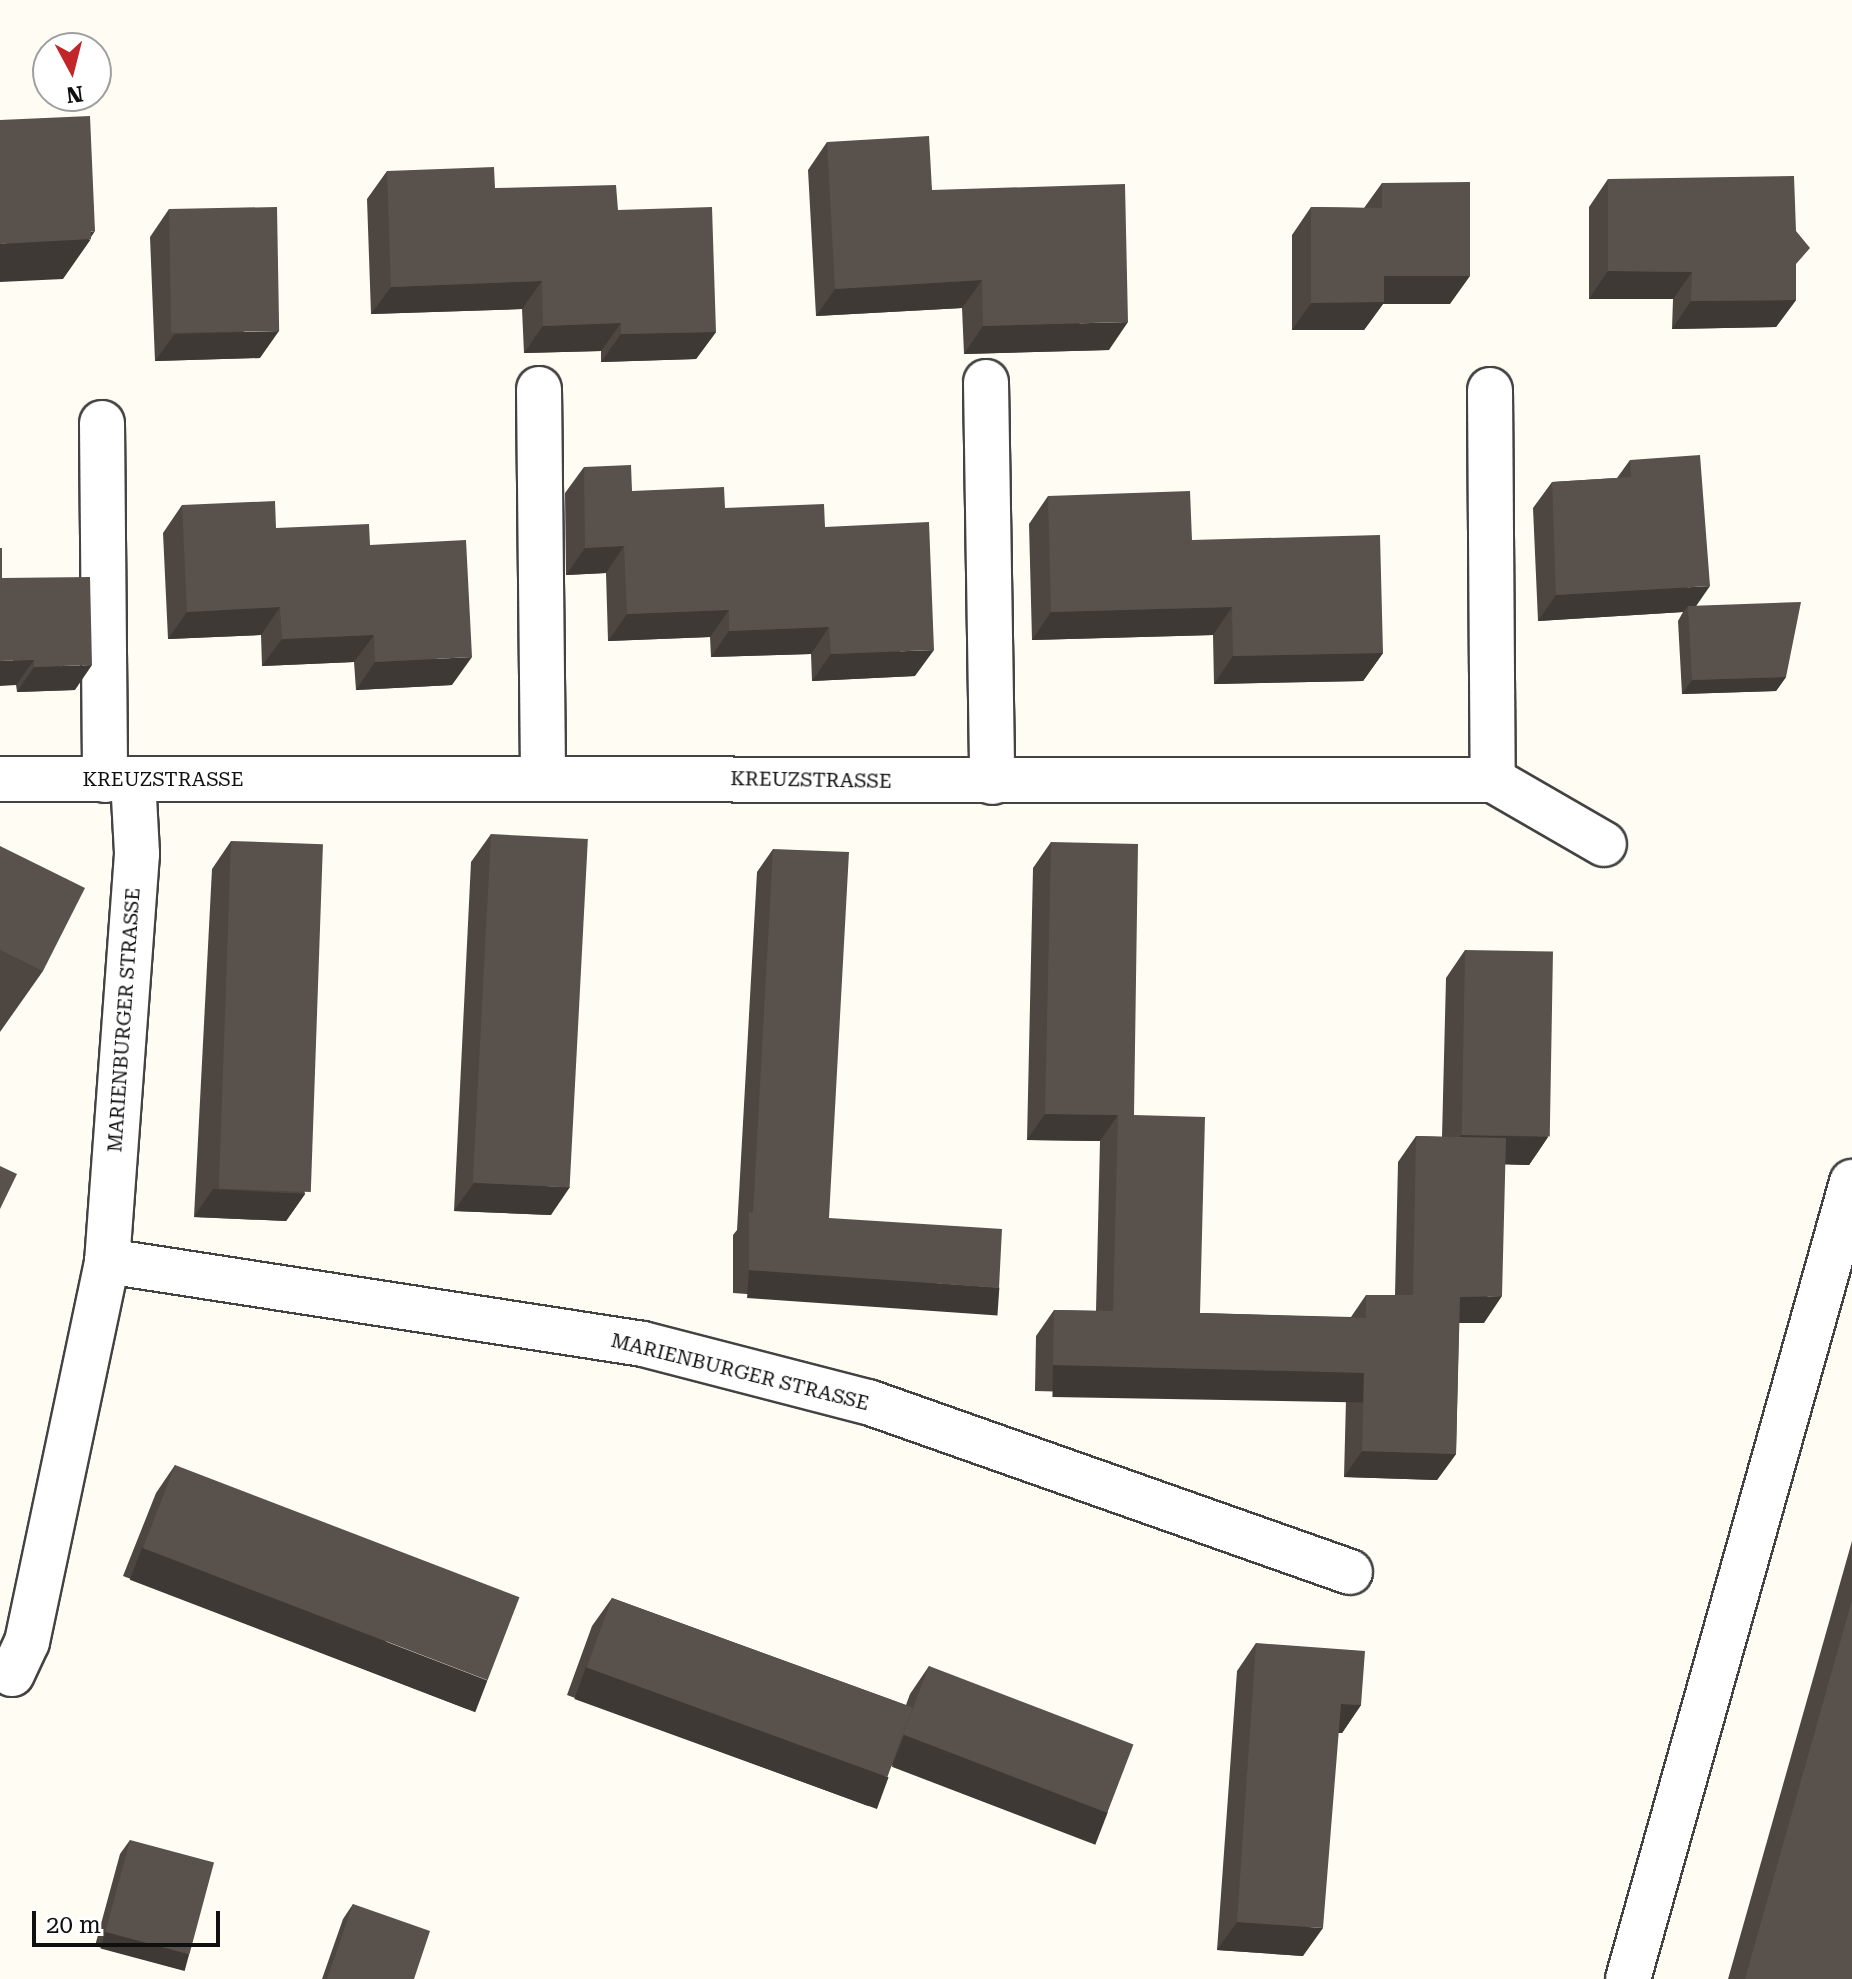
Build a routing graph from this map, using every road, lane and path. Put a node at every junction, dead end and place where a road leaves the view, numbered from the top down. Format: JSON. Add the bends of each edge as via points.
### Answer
{"nodes":[{"id":1,"x":986,"y":382,"type":"dead end"},
{"id":2,"x":539,"y":389,"type":"dead end"},
{"id":3,"x":1490,"y":390,"type":"dead end"},
{"id":4,"x":102,"y":423,"type":"dead end"},
{"id":5,"x":543,"y":778,"type":"junction"},
{"id":6,"x":0,"y":779,"type":"edge"},
{"id":7,"x":119,"y":779,"type":"junction"},
{"id":8,"x":1493,"y":780,"type":"junction"},
{"id":9,"x":992,"y":782,"type":"junction"},
{"id":10,"x":1604,"y":844,"type":"dead end"},
{"id":11,"x":1852,"y":1182,"type":"edge"},
{"id":12,"x":107,"y":1261,"type":"junction"},
{"id":13,"x":1350,"y":1572,"type":"dead end"},
{"id":14,"x":12,"y":1674,"type":"dead end"},
{"id":15,"x":1628,"y":1979,"type":"edge"}],
"edges":[{"from":1,"to":9,"type":"street"},
{"from":2,"to":5,"type":"street"},
{"from":3,"to":8,"type":"street"},
{"from":4,"to":7,"type":"street","name":"MARIENBURGER STRASSE"},
{"from":5,"to":7,"type":"street","name":"KREUZSTRASSE"},
{"from":5,"to":9,"type":"street","name":"KREUZSTRASSE"},
{"from":6,"to":7,"type":"street","name":"KREUZSTRASSE"},
{"from":7,"to":12,"type":"street","name":"MARIENBURGER STRASSE","via":[[137,854]]},
{"from":8,"to":9,"type":"street","name":"KREUZSTRASSE"},
{"from":8,"to":10,"type":"street"},
{"from":11,"to":15,"type":"street"},
{"from":12,"to":13,"type":"street","name":"MARIENBURGER STRASSE","via":[[643,1344],[868,1402]]},
{"from":12,"to":14,"type":"street","name":"MARIENBURGER STRASSE","via":[[27,1642]]}]}
